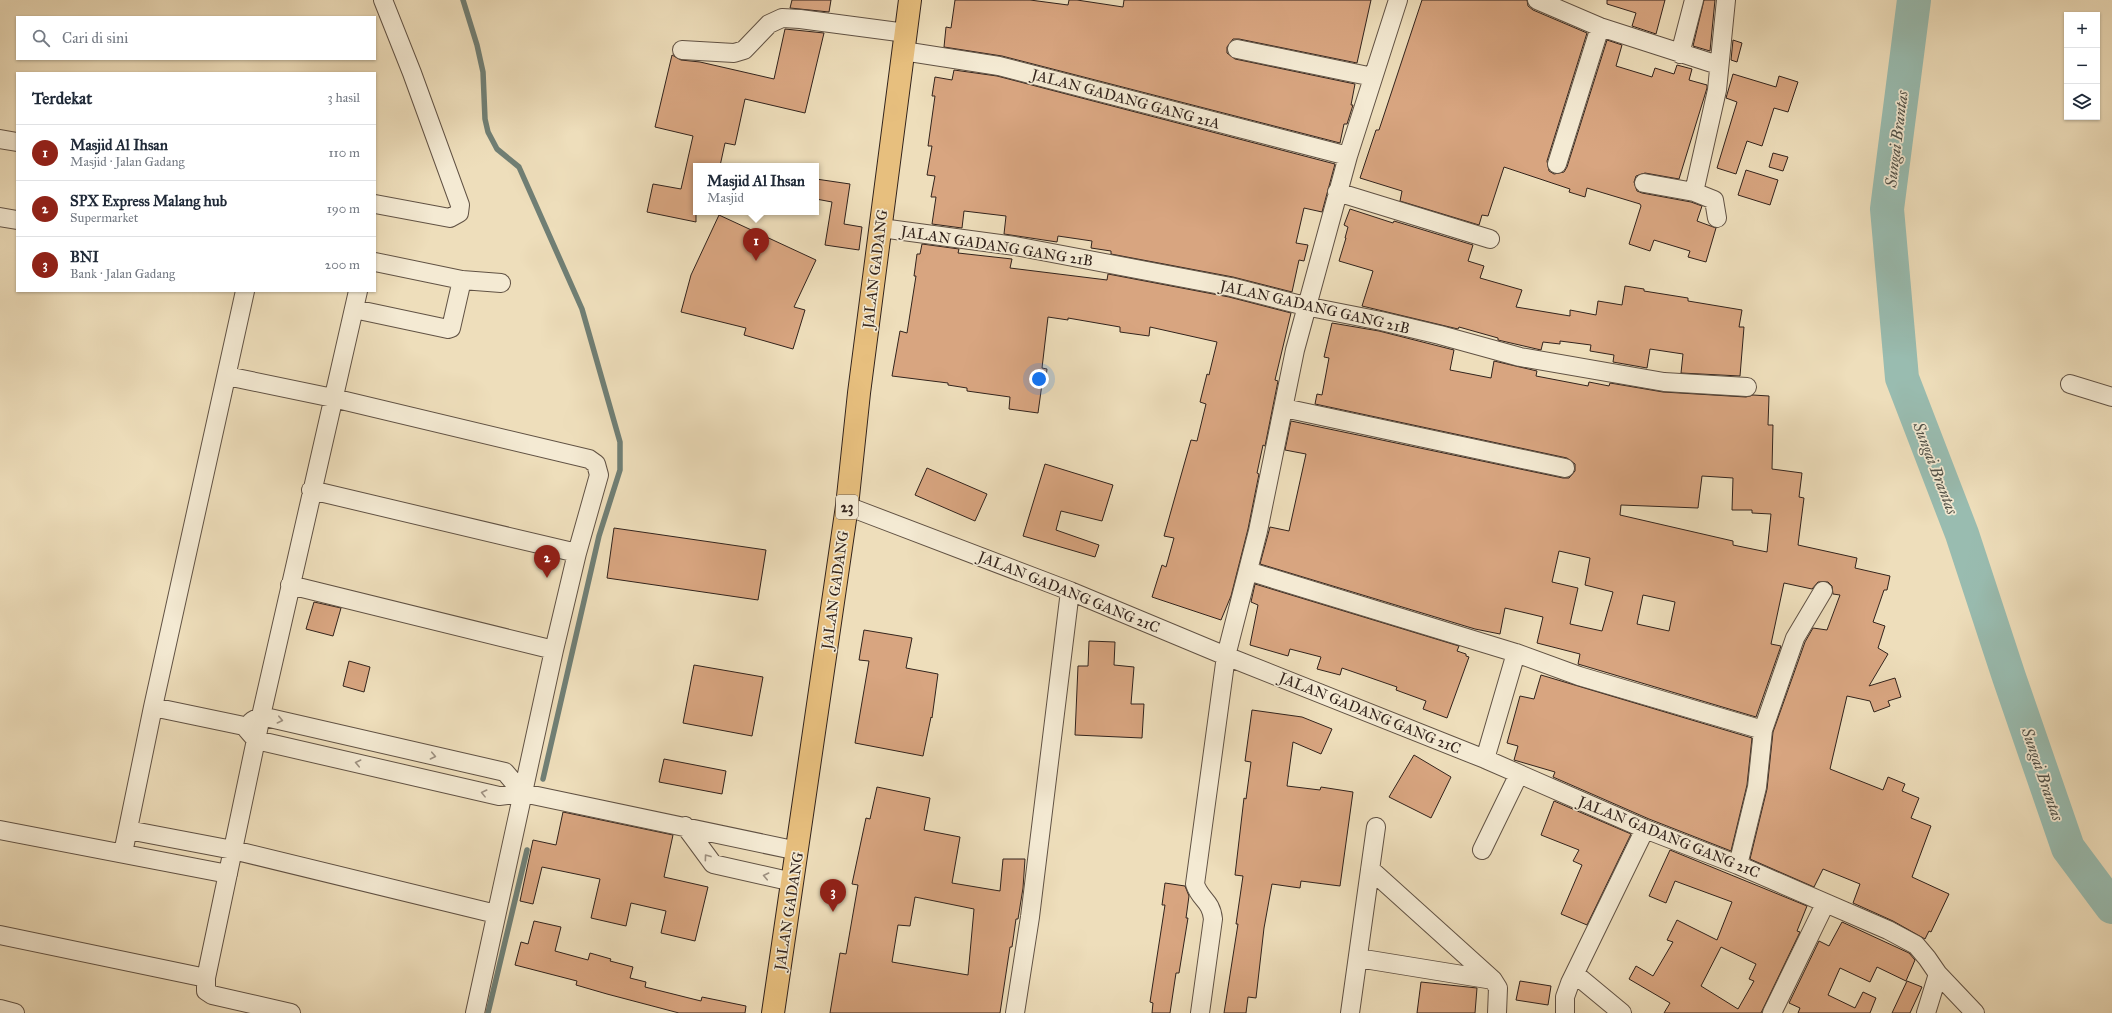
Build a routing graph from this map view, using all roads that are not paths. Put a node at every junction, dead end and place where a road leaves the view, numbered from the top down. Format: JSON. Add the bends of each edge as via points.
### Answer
{"nodes":[{"id":1,"x":383,"y":0,"type":"edge"},
{"id":2,"x":910,"y":0,"type":"edge"},
{"id":3,"x":1398,"y":0,"type":"edge"},
{"id":4,"x":1537,"y":0,"type":"edge"},
{"id":5,"x":1694,"y":0,"type":"edge"},
{"id":6,"x":1726,"y":0,"type":"edge"},
{"id":7,"x":1600,"y":27,"type":"junction"},
{"id":8,"x":904,"y":42,"type":"junction"},
{"id":9,"x":1237,"y":48,"type":"dead end"},
{"id":10,"x":682,"y":50,"type":"dead end"},
{"id":11,"x":1680,"y":54,"type":"junction"},
{"id":12,"x":1718,"y":66,"type":"junction"},
{"id":13,"x":1373,"y":77,"type":"junction"},
{"id":14,"x":0,"y":139,"type":"edge"},
{"id":15,"x":16,"y":142,"type":"edge"},
{"id":16,"x":1348,"y":156,"type":"junction"},
{"id":17,"x":1557,"y":164,"type":"dead end"},
{"id":18,"x":1644,"y":183,"type":"dead end"},
{"id":19,"x":1337,"y":192,"type":"junction"},
{"id":20,"x":1694,"y":192,"type":"junction"},
{"id":21,"x":376,"y":204,"type":"edge"},
{"id":22,"x":0,"y":217,"type":"edge"},
{"id":23,"x":1717,"y":218,"type":"dead end"},
{"id":24,"x":16,"y":220,"type":"edge"},
{"id":25,"x":881,"y":228,"type":"junction"},
{"id":26,"x":1490,"y":239,"type":"dead end"},
{"id":27,"x":376,"y":262,"type":"edge"},
{"id":28,"x":462,"y":280,"type":"junction"},
{"id":29,"x":501,"y":283,"type":"dead end"},
{"id":30,"x":245,"y":292,"type":"edge"},
{"id":31,"x":358,"y":292,"type":"edge"},
{"id":32,"x":1305,"y":306,"type":"junction"},
{"id":33,"x":354,"y":309,"type":"junction"},
{"id":34,"x":227,"y":376,"type":"junction"},
{"id":35,"x":2070,"y":384,"type":"dead end"},
{"id":36,"x":1748,"y":387,"type":"dead end"},
{"id":37,"x":2112,"y":397,"type":"edge"},
{"id":38,"x":333,"y":398,"type":"junction"},
{"id":39,"x":1284,"y":408,"type":"junction"},
{"id":40,"x":1566,"y":468,"type":"dead end"},
{"id":41,"x":311,"y":490,"type":"junction"},
{"id":42,"x":847,"y":506,"type":"junction"},
{"id":43,"x":576,"y":553,"type":"junction"},
{"id":44,"x":1248,"y":571,"type":"junction"},
{"id":45,"x":290,"y":585,"type":"junction"},
{"id":46,"x":1070,"y":591,"type":"junction"},
{"id":47,"x":1823,"y":591,"type":"dead end"},
{"id":48,"x":554,"y":650,"type":"junction"},
{"id":49,"x":1516,"y":653,"type":"junction"},
{"id":50,"x":1226,"y":656,"type":"junction"},
{"id":51,"x":153,"y":707,"type":"junction"},
{"id":52,"x":261,"y":716,"type":"junction"},
{"id":53,"x":1763,"y":730,"type":"junction"},
{"id":54,"x":250,"y":733,"type":"junction"},
{"id":55,"x":402,"y":749,"type":"junction"},
{"id":56,"x":1485,"y":759,"type":"junction"},
{"id":57,"x":397,"y":772,"type":"junction"},
{"id":58,"x":1519,"y":774,"type":"junction"},
{"id":59,"x":523,"y":793,"type":"junction"},
{"id":60,"x":685,"y":826,"type":"junction"},
{"id":61,"x":1376,"y":827,"type":"dead end"},
{"id":62,"x":1645,"y":829,"type":"junction"},
{"id":63,"x":0,"y":830,"type":"edge"},
{"id":64,"x":128,"y":830,"type":"junction"},
{"id":65,"x":232,"y":850,"type":"junction"},
{"id":66,"x":1482,"y":850,"type":"dead end"},
{"id":67,"x":798,"y":851,"type":"junction"},
{"id":68,"x":123,"y":853,"type":"junction"},
{"id":69,"x":1738,"y":865,"type":"junction"},
{"id":70,"x":1370,"y":869,"type":"junction"},
{"id":71,"x":228,"y":874,"type":"junction"},
{"id":72,"x":792,"y":882,"type":"junction"},
{"id":73,"x":1825,"y":904,"type":"junction"},
{"id":74,"x":496,"y":914,"type":"junction"},
{"id":75,"x":0,"y":935,"type":"edge"},
{"id":76,"x":1358,"y":958,"type":"junction"},
{"id":77,"x":1575,"y":974,"type":"junction"},
{"id":78,"x":1938,"y":974,"type":"junction"},
{"id":79,"x":206,"y":978,"type":"junction"},
{"id":80,"x":1493,"y":980,"type":"junction"},
{"id":81,"x":0,"y":1009,"type":"edge"},
{"id":82,"x":15,"y":1013,"type":"edge"},
{"id":83,"x":291,"y":1013,"type":"edge"},
{"id":84,"x":475,"y":1013,"type":"edge"},
{"id":85,"x":773,"y":1013,"type":"edge"},
{"id":86,"x":1015,"y":1013,"type":"edge"},
{"id":87,"x":1200,"y":1013,"type":"edge"},
{"id":88,"x":1350,"y":1013,"type":"edge"},
{"id":89,"x":1498,"y":1013,"type":"edge"},
{"id":90,"x":1565,"y":1013,"type":"edge"},
{"id":91,"x":1622,"y":1013,"type":"edge"},
{"id":92,"x":1772,"y":1013,"type":"edge"},
{"id":93,"x":1926,"y":1013,"type":"edge"},
{"id":94,"x":1975,"y":1013,"type":"edge"}],
"edges":[{"from":1,"to":21,"type":"street","via":[[460,205],[459,213],[450,218]]},
{"from":2,"to":8,"type":"highway","name":"JALAN GADANG","number":"23"},
{"from":3,"to":13,"type":"street"},
{"from":4,"to":7,"type":"street"},
{"from":5,"to":11,"type":"street"},
{"from":6,"to":12,"type":"street"},
{"from":7,"to":11,"type":"street"},
{"from":7,"to":17,"type":"street"},
{"from":8,"to":10,"type":"street","name":"JALAN GADANG GANG 21A","via":[[800,19],[782,18],[768,24],[744,50],[734,53]]},
{"from":8,"to":16,"type":"street","name":"JALAN GADANG GANG 21A"},
{"from":8,"to":25,"type":"highway","name":"JALAN GADANG","number":"23"},
{"from":9,"to":13,"type":"street"},
{"from":11,"to":12,"type":"street"},
{"from":12,"to":20,"type":"street","via":[[1717,90]]},
{"from":13,"to":16,"type":"street"},
{"from":14,"to":15,"type":"street"},
{"from":16,"to":19,"type":"street"},
{"from":18,"to":20,"type":"street"},
{"from":19,"to":26,"type":"street"},
{"from":19,"to":32,"type":"street"},
{"from":20,"to":23,"type":"street","via":[[1714,200]]},
{"from":22,"to":24,"type":"street"},
{"from":25,"to":32,"type":"street","name":"JALAN GADANG GANG 21B","via":[[1076,257],[1232,287]]},
{"from":25,"to":42,"type":"highway","name":"JALAN GADANG","number":"23"},
{"from":27,"to":28,"type":"street"},
{"from":28,"to":29,"type":"street"},
{"from":28,"to":33,"type":"street","via":[[451,328],[448,329]]},
{"from":30,"to":34,"type":"street"},
{"from":31,"to":33,"type":"street"},
{"from":32,"to":36,"type":"street","name":"JALAN GADANG GANG 21B","via":[[1381,321],[1520,357],[1664,382]]},
{"from":32,"to":39,"type":"street"},
{"from":33,"to":38,"type":"street"},
{"from":34,"to":38,"type":"street"},
{"from":34,"to":51,"type":"street"},
{"from":35,"to":37,"type":"street"},
{"from":38,"to":41,"type":"street"},
{"from":38,"to":43,"type":"street","via":[[589,459],[596,464],[599,475]]},
{"from":39,"to":40,"type":"street"},
{"from":39,"to":44,"type":"street"},
{"from":41,"to":43,"type":"street"},
{"from":41,"to":45,"type":"street"},
{"from":42,"to":46,"type":"street","name":"JALAN GADANG GANG 21C"},
{"from":42,"to":67,"type":"highway","name":"JALAN GADANG","number":"23"},
{"from":43,"to":48,"type":"street"},
{"from":44,"to":49,"type":"street"},
{"from":44,"to":50,"type":"street"},
{"from":45,"to":48,"type":"street"},
{"from":45,"to":52,"type":"street"},
{"from":46,"to":50,"type":"street","name":"JALAN GADANG GANG 21C"},
{"from":46,"to":86,"type":"street","via":[[1030,917]]},
{"from":47,"to":53,"type":"street","via":[[1795,638]]},
{"from":48,"to":59,"type":"street"},
{"from":49,"to":53,"type":"street","via":[[1579,676]]},
{"from":49,"to":56,"type":"street"},
{"from":50,"to":56,"type":"street","name":"JALAN GADANG GANG 21C"},
{"from":50,"to":87,"type":"street","via":[[1195,884],[1197,891],[1210,904],[1213,919]]},
{"from":51,"to":54,"type":"street"},
{"from":51,"to":64,"type":"street"},
{"from":52,"to":54,"type":"street"},
{"from":52,"to":55,"type":"street","one_way":true},
{"from":53,"to":69,"type":"street","via":[[1757,787]]},
{"from":57,"to":54,"type":"street","one_way":true},
{"from":54,"to":65,"type":"street"},
{"from":55,"to":57,"type":"street"},
{"from":55,"to":59,"type":"street","one_way":true,"via":[[505,772]]},
{"from":56,"to":58,"type":"street","name":"JALAN GADANG GANG 21C"},
{"from":59,"to":57,"type":"street","one_way":true,"via":[[499,796]]},
{"from":58,"to":62,"type":"street","name":"JALAN GADANG GANG 21C"},
{"from":58,"to":66,"type":"street"},
{"from":59,"to":60,"type":"street"},
{"from":59,"to":74,"type":"street"},
{"from":60,"to":67,"type":"street"},
{"from":72,"to":60,"type":"street","one_way":true,"via":[[713,864]]},
{"from":61,"to":70,"type":"street"},
{"from":62,"to":69,"type":"street","name":"JALAN GADANG GANG 21C"},
{"from":62,"to":77,"type":"street"},
{"from":63,"to":68,"type":"street"},
{"from":64,"to":65,"type":"street"},
{"from":64,"to":68,"type":"street"},
{"from":65,"to":71,"type":"street"},
{"from":65,"to":74,"type":"street"},
{"from":67,"to":72,"type":"highway","name":"JALAN GADANG","number":"23"},
{"from":68,"to":71,"type":"street"},
{"from":69,"to":73,"type":"street","name":"JALAN GADANG GANG 21C"},
{"from":70,"to":76,"type":"street"},
{"from":70,"to":80,"type":"street"},
{"from":71,"to":79,"type":"street"},
{"from":72,"to":85,"type":"highway","name":"JALAN GADANG","number":"23"},
{"from":73,"to":78,"type":"street","name":"JALAN GADANG GANG 21C","via":[[1888,930],[1916,946]]},
{"from":73,"to":92,"type":"street"},
{"from":74,"to":84,"type":"street"},
{"from":75,"to":79,"type":"street"},
{"from":76,"to":80,"type":"street"},
{"from":76,"to":88,"type":"street"},
{"from":77,"to":90,"type":"street","via":[[1567,990]]},
{"from":77,"to":91,"type":"street"},
{"from":78,"to":93,"type":"street"},
{"from":78,"to":94,"type":"street","name":"JALAN GADANG GANG 21C"},
{"from":79,"to":83,"type":"street","via":[[206,991],[212,995]]},
{"from":80,"to":89,"type":"street","via":[[1498,988]]},
{"from":81,"to":82,"type":"street"}]}
